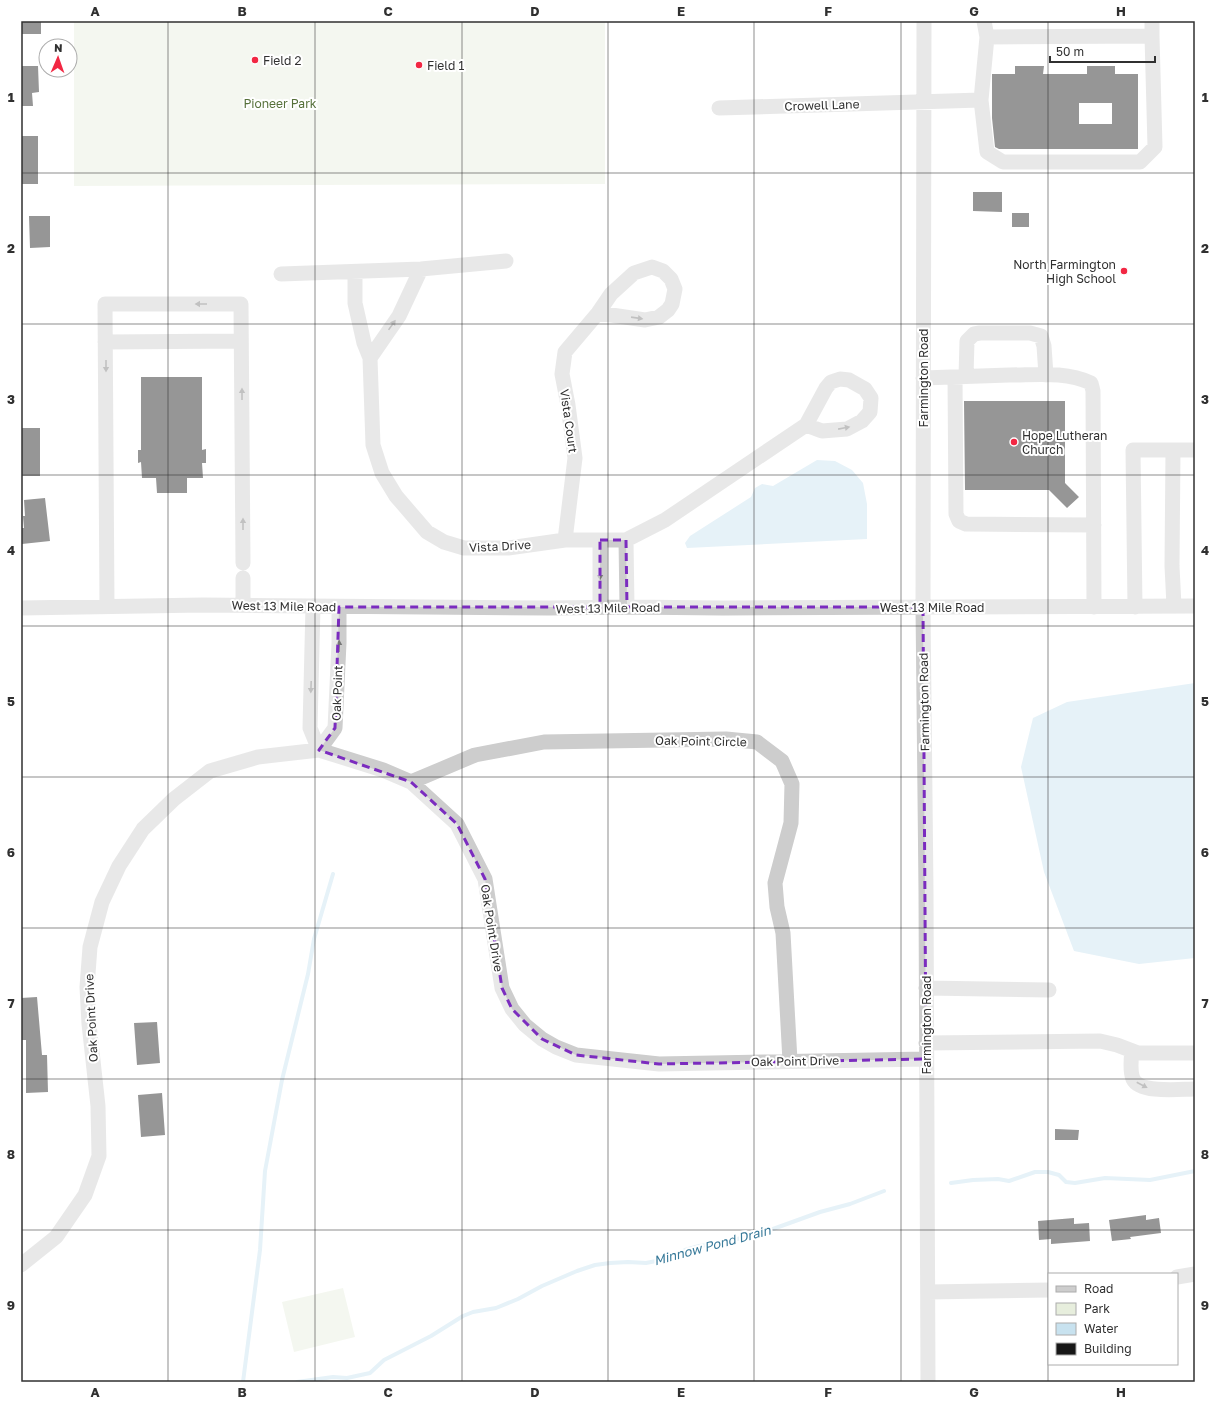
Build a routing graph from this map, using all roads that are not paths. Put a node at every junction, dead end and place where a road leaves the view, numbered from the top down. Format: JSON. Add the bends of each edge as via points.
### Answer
{"nodes":[{"id":1,"x":924,"y":21,"type":"edge"},
{"id":2,"x":984,"y":21,"type":"edge"},
{"id":3,"x":1152,"y":28,"type":"edge"},
{"id":4,"x":987,"y":37,"type":"junction"},
{"id":5,"x":981,"y":100,"type":"junction"},
{"id":6,"x":924,"y":102,"type":"junction"},
{"id":7,"x":719,"y":108,"type":"dead end"},
{"id":8,"x":506,"y":261,"type":"dead end"},
{"id":9,"x":421,"y":269,"type":"junction"},
{"id":10,"x":355,"y":272,"type":"junction"},
{"id":11,"x":281,"y":274,"type":"dead end"},
{"id":12,"x":598,"y":313,"type":"junction"},
{"id":13,"x":241,"y":341,"type":"junction"},
{"id":14,"x":105,"y":342,"type":"junction"},
{"id":15,"x":370,"y":358,"type":"junction"},
{"id":16,"x":1046,"y":375,"type":"junction"},
{"id":17,"x":961,"y":377,"type":"junction"},
{"id":18,"x":923,"y":378,"type":"junction"},
{"id":19,"x":806,"y":425,"type":"dead end"},
{"id":20,"x":1173,"y":450,"type":"junction"},
{"id":21,"x":1195,"y":450,"type":"edge"},
{"id":22,"x":1094,"y":525,"type":"junction"},
{"id":23,"x":565,"y":540,"type":"junction"},
{"id":24,"x":600,"y":540,"type":"junction"},
{"id":25,"x":626,"y":540,"type":"junction"},
{"id":26,"x":243,"y":605,"type":"junction"},
{"id":27,"x":107,"y":606,"type":"junction"},
{"id":28,"x":313,"y":606,"type":"junction"},
{"id":29,"x":1174,"y":606,"type":"junction"},
{"id":30,"x":1195,"y":606,"type":"edge"},
{"id":31,"x":339,"y":607,"type":"junction"},
{"id":32,"x":600,"y":607,"type":"junction"},
{"id":33,"x":627,"y":607,"type":"junction"},
{"id":34,"x":923,"y":607,"type":"junction"},
{"id":35,"x":1094,"y":607,"type":"junction"},
{"id":36,"x":1136,"y":607,"type":"junction"},
{"id":37,"x":21,"y":608,"type":"edge"},
{"id":38,"x":319,"y":750,"type":"junction"},
{"id":39,"x":411,"y":782,"type":"junction"},
{"id":40,"x":926,"y":988,"type":"junction"},
{"id":41,"x":1049,"y":990,"type":"dead end"},
{"id":42,"x":926,"y":1044,"type":"junction"},
{"id":43,"x":1132,"y":1051,"type":"junction"},
{"id":44,"x":1195,"y":1053,"type":"edge"},
{"id":45,"x":926,"y":1059,"type":"junction"},
{"id":46,"x":790,"y":1061,"type":"junction"},
{"id":47,"x":1195,"y":1089,"type":"edge"},
{"id":48,"x":21,"y":1265,"type":"edge"},
{"id":49,"x":1178,"y":1277,"type":"edge"},
{"id":50,"x":1195,"y":1278,"type":"edge"},
{"id":51,"x":1048,"y":1290,"type":"edge"},
{"id":52,"x":928,"y":1292,"type":"junction"},
{"id":53,"x":928,"y":1382,"type":"edge"}],
"edges":[{"from":1,"to":6,"type":"street","name":"Farmington Road"},
{"from":2,"to":4,"type":"street"},
{"from":3,"to":4,"type":"street"},
{"from":3,"to":5,"type":"street","via":[[1155,147],[1140,162],[1003,162],[987,152]]},
{"from":4,"to":5,"type":"street"},
{"from":5,"to":6,"type":"street","name":"Crowell Lane"},
{"from":6,"to":7,"type":"street","name":"Crowell Lane"},
{"from":6,"to":18,"type":"street","name":"Farmington Road"},
{"from":8,"to":9,"type":"street"},
{"from":9,"to":10,"type":"street"},
{"from":15,"to":9,"type":"street","one_way":true,"via":[[399,316]]},
{"from":10,"to":11,"type":"street"},
{"from":10,"to":15,"type":"street","name":"Vista Drive","via":[[355,303]]},
{"from":12,"to":12,"type":"street","name":"Vista Court","one_way":true,"via":[[646,320],[659,317],[672,304],[674,289],[671,279],[663,271],[652,267],[634,273],[611,294]]},
{"from":12,"to":23,"type":"street","name":"Vista Court","via":[[565,352],[562,374],[575,458]]},
{"from":13,"to":14,"type":"street"},
{"from":13,"to":14,"type":"street","one_way":true,"via":[[241,304],[105,304]]},
{"from":26,"to":13,"type":"street","one_way":true},
{"from":14,"to":27,"type":"street","one_way":true},
{"from":15,"to":23,"type":"street","name":"Vista Drive","via":[[373,446],[382,473],[396,496],[427,532],[444,542],[464,548],[508,548]]},
{"from":16,"to":17,"type":"street"},
{"from":16,"to":17,"type":"street","via":[[1044,346],[1040,336],[1030,333],[987,333],[974,334],[967,341]]},
{"from":16,"to":22,"type":"street","via":[[1068,376],[1091,383]]},
{"from":17,"to":18,"type":"street"},
{"from":17,"to":22,"type":"street","via":[[956,514],[959,521],[966,524]]},
{"from":18,"to":34,"type":"street","name":"Farmington Road"},
{"from":19,"to":25,"type":"street","name":"Vista Drive","via":[[665,520]]},
{"from":20,"to":21,"type":"street"},
{"from":20,"to":29,"type":"street"},
{"from":20,"to":36,"type":"street","via":[[1133,450]]},
{"from":22,"to":35,"type":"street"},
{"from":23,"to":24,"type":"street","name":"Vista Drive"},
{"from":24,"to":25,"type":"street","name":"Vista Drive"},
{"from":24,"to":32,"type":"street","one_way":true},
{"from":25,"to":33,"type":"street"},
{"from":26,"to":27,"type":"street","name":"West 13 Mile Road"},
{"from":26,"to":28,"type":"street","name":"West 13 Mile Road"},
{"from":27,"to":37,"type":"street","name":"West 13 Mile Road"},
{"from":28,"to":31,"type":"street","name":"West 13 Mile Road"},
{"from":28,"to":38,"type":"street","one_way":true,"via":[[310,728]]},
{"from":29,"to":30,"type":"street","name":"West 13 Mile Road"},
{"from":29,"to":36,"type":"street","name":"West 13 Mile Road"},
{"from":31,"to":32,"type":"street","name":"West 13 Mile Road"},
{"from":38,"to":31,"type":"street","name":"Oak Point","one_way":true,"via":[[335,728]]},
{"from":32,"to":33,"type":"street","name":"West 13 Mile Road"},
{"from":33,"to":34,"type":"street","name":"West 13 Mile Road"},
{"from":34,"to":35,"type":"street","name":"West 13 Mile Road"},
{"from":34,"to":40,"type":"street","name":"Farmington Road"},
{"from":35,"to":36,"type":"street","name":"West 13 Mile Road"},
{"from":38,"to":39,"type":"street","name":"Oak Point Drive"},
{"from":38,"to":48,"type":"street","name":"Oak Point Drive","via":[[258,757],[210,771],[174,799],[143,829],[119,866],[102,902],[90,947],[87,987],[98,1106],[99,1156],[85,1195],[56,1237]]},
{"from":39,"to":46,"type":"street","name":"Oak Point Drive","via":[[457,824],[485,879],[502,988],[512,1009],[525,1025],[542,1039],[576,1055],[659,1064]]},
{"from":39,"to":46,"type":"street","name":"Oak Point Circle","via":[[475,755],[544,742],[726,739],[757,742],[782,762],[792,784],[791,823],[775,883],[783,933]]},
{"from":40,"to":41,"type":"street"},
{"from":40,"to":42,"type":"street","name":"Farmington Road"},
{"from":42,"to":43,"type":"street","via":[[1100,1041]]},
{"from":42,"to":45,"type":"street","name":"Farmington Road"},
{"from":43,"to":44,"type":"street"},
{"from":43,"to":47,"type":"street","one_way":true,"via":[[1133,1078],[1138,1085],[1150,1089]]},
{"from":45,"to":46,"type":"street","name":"Oak Point Drive"},
{"from":45,"to":52,"type":"street","name":"Farmington Road"},
{"from":49,"to":50,"type":"street"},
{"from":51,"to":52,"type":"street"},
{"from":52,"to":53,"type":"street","name":"Farmington Road"}]}
